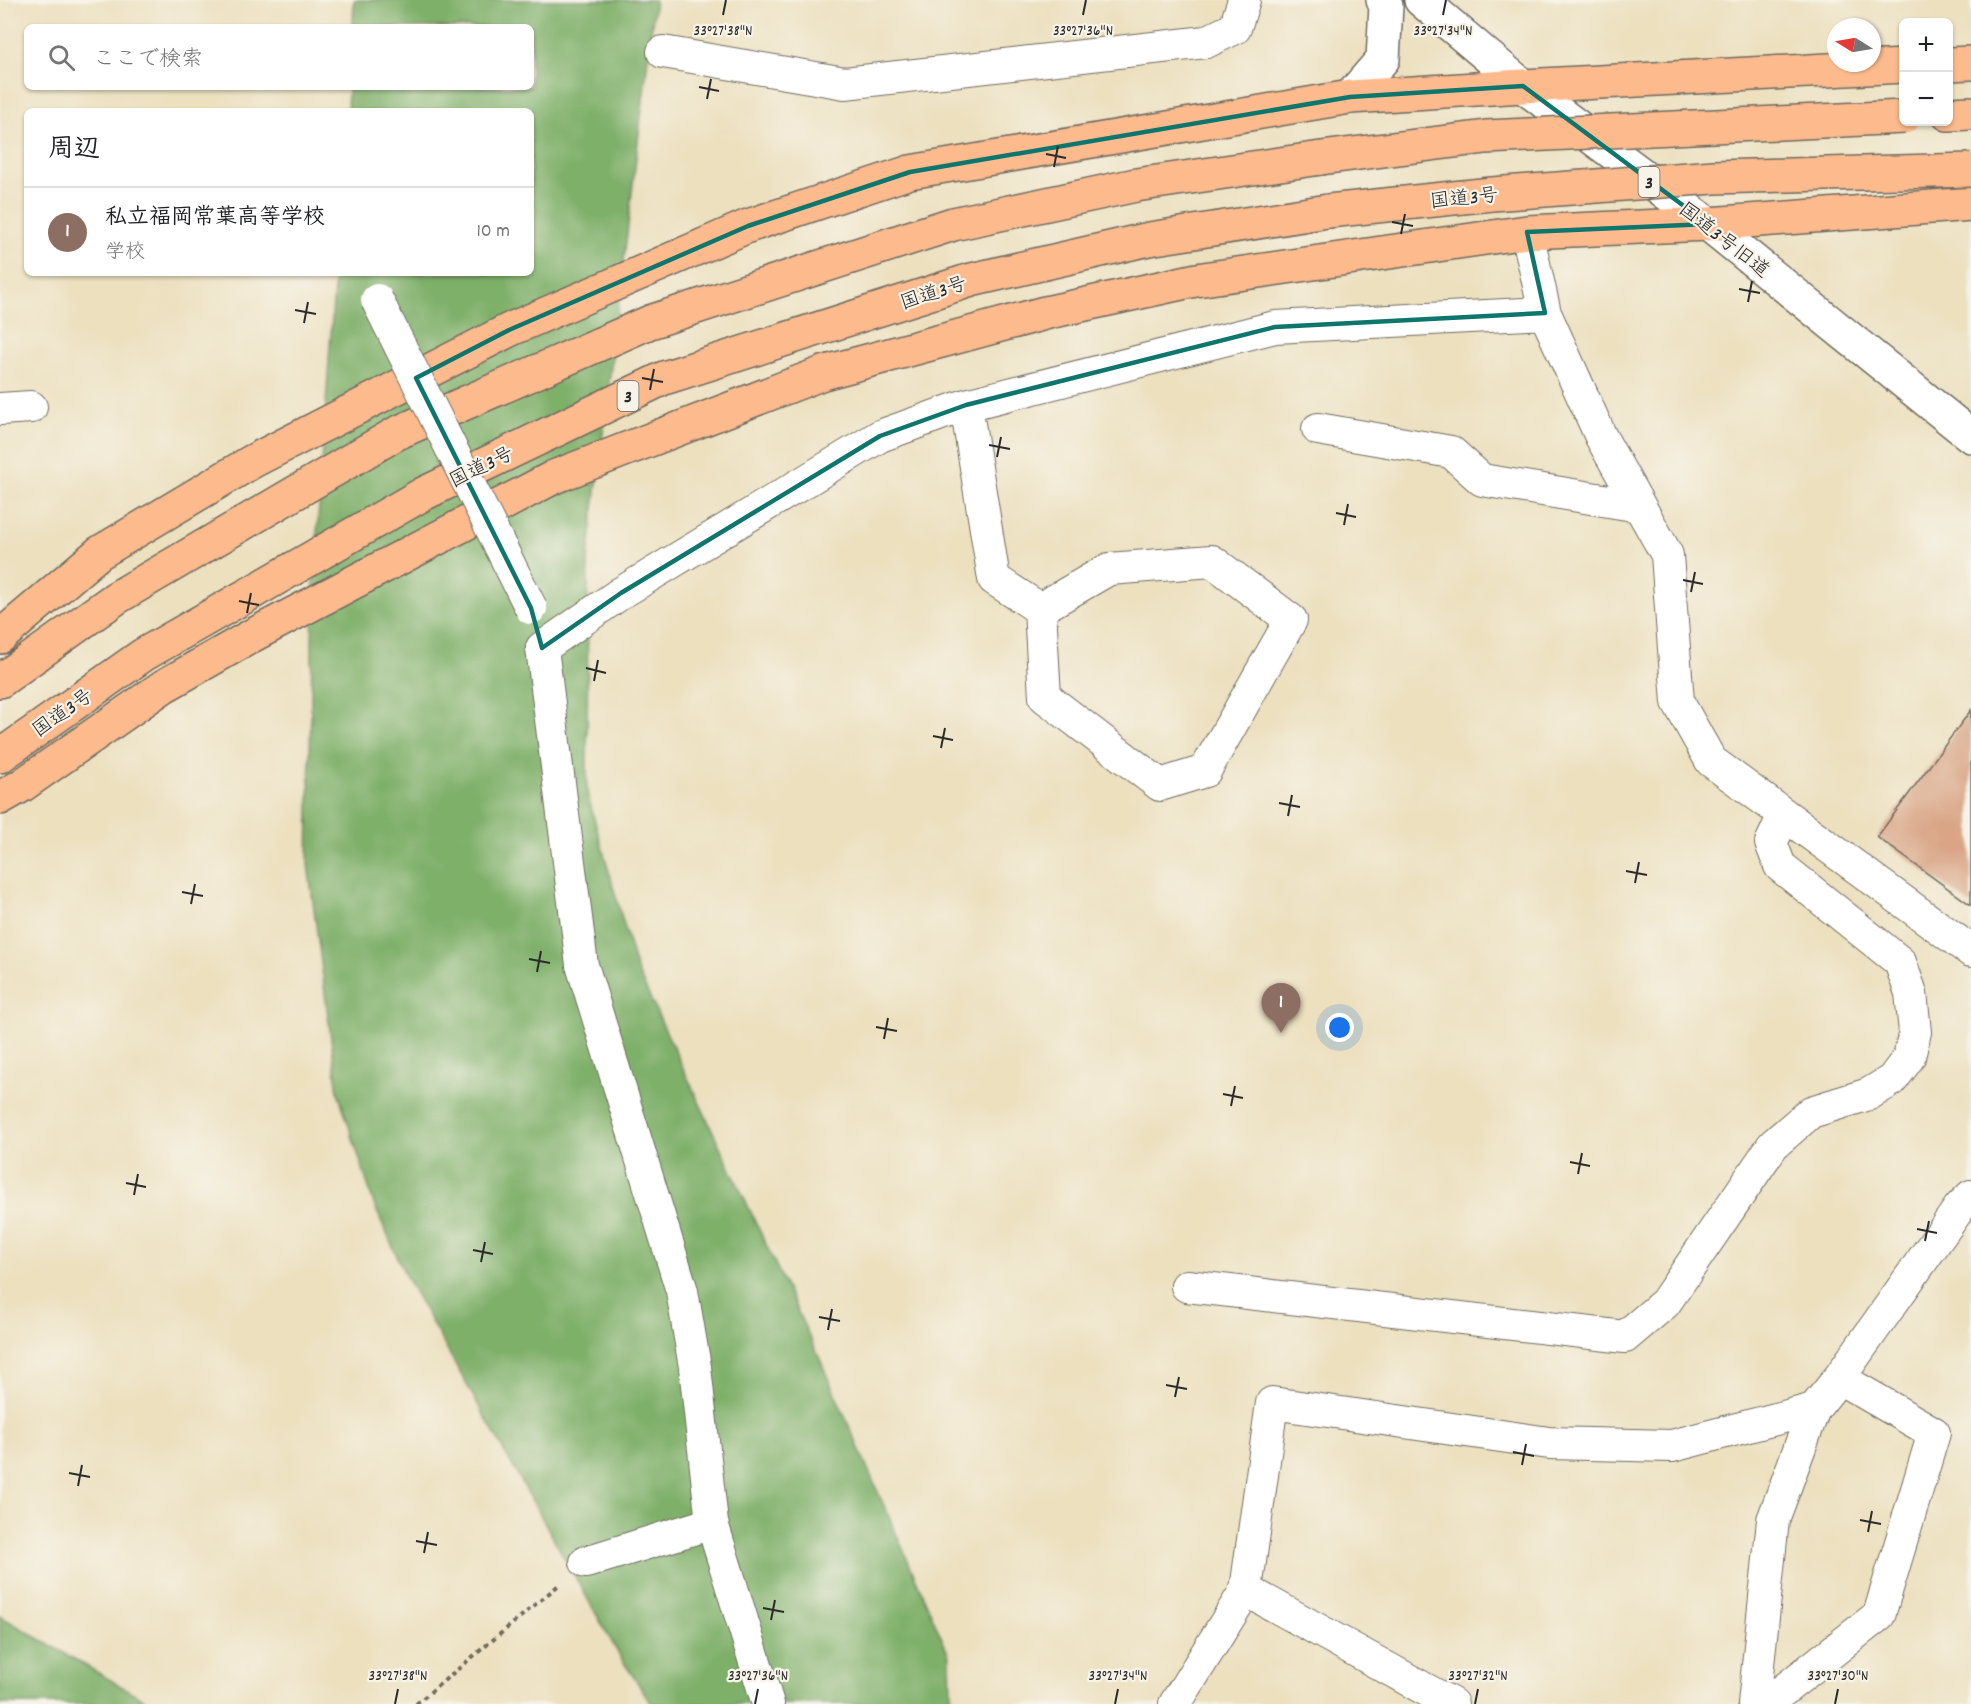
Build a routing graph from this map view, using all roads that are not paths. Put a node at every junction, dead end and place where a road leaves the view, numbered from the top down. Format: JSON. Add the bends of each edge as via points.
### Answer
{"nodes":[{"id":1,"x":1244,"y":0,"type":"edge"},
{"id":2,"x":1383,"y":0,"type":"edge"},
{"id":3,"x":1422,"y":0,"type":"edge"},
{"id":4,"x":663,"y":52,"type":"dead end"},
{"id":5,"x":1971,"y":63,"type":"edge"},
{"id":6,"x":1953,"y":64,"type":"edge"},
{"id":7,"x":1899,"y":66,"type":"edge"},
{"id":8,"x":1522,"y":86,"type":"junction"},
{"id":9,"x":1350,"y":97,"type":"junction"},
{"id":10,"x":1971,"y":113,"type":"edge"},
{"id":11,"x":1953,"y":114,"type":"edge"},
{"id":12,"x":1899,"y":117,"type":"edge"},
{"id":13,"x":1971,"y":170,"type":"edge"},
{"id":14,"x":1971,"y":204,"type":"edge"},
{"id":15,"x":1708,"y":224,"type":"junction"},
{"id":16,"x":1527,"y":232,"type":"junction"},
{"id":17,"x":377,"y":300,"type":"dead end"},
{"id":18,"x":1545,"y":313,"type":"junction"},
{"id":19,"x":966,"y":405,"type":"junction"},
{"id":20,"x":31,"y":407,"type":"dead end"},
{"id":21,"x":0,"y":409,"type":"edge"},
{"id":22,"x":1318,"y":429,"type":"dead end"},
{"id":23,"x":1971,"y":436,"type":"edge"},
{"id":24,"x":1639,"y":506,"type":"junction"},
{"id":25,"x":1040,"y":609,"type":"junction"},
{"id":26,"x":0,"y":637,"type":"edge"},
{"id":27,"x":542,"y":648,"type":"junction"},
{"id":28,"x":0,"y":681,"type":"edge"},
{"id":29,"x":0,"y":756,"type":"edge"},
{"id":30,"x":0,"y":798,"type":"edge"},
{"id":31,"x":1784,"y":815,"type":"junction"},
{"id":32,"x":1971,"y":951,"type":"edge"},
{"id":33,"x":1971,"y":1196,"type":"edge"},
{"id":34,"x":1187,"y":1286,"type":"dead end"},
{"id":35,"x":1839,"y":1378,"type":"junction"},
{"id":36,"x":1814,"y":1409,"type":"junction"},
{"id":37,"x":712,"y":1523,"type":"junction"},
{"id":38,"x":586,"y":1562,"type":"road end"},
{"id":39,"x":1246,"y":1590,"type":"junction"},
{"id":40,"x":768,"y":1704,"type":"edge"},
{"id":41,"x":1175,"y":1704,"type":"edge"},
{"id":42,"x":1452,"y":1704,"type":"edge"},
{"id":43,"x":1754,"y":1704,"type":"edge"},
{"id":44,"x":1766,"y":1704,"type":"edge"}],
"edges":[{"from":1,"to":4,"type":"street","via":[[1235,28],[1206,42],[845,83]]},
{"from":2,"to":9,"type":"street","via":[[1383,59]]},
{"from":3,"to":8,"type":"street","name":"国道3号旧道"},
{"from":5,"to":6,"type":"highway"},
{"from":7,"to":8,"type":"highway"},
{"from":8,"to":9,"type":"highway"},
{"from":8,"to":15,"type":"street","name":"国道3号旧道"},
{"from":9,"to":26,"type":"highway","via":[[910,172],[748,226],[509,330],[254,461],[99,553]]},
{"from":10,"to":11,"type":"highway"},
{"from":12,"to":28,"type":"highway","bridge":true,"via":[[1486,137],[1137,185],[953,224],[650,322],[397,433],[116,598]]},
{"from":13,"to":29,"type":"highway","name":"国道3号","number":"3","bridge":true,"via":[[1713,177],[1328,211],[1149,239],[971,280],[664,378],[423,494],[142,655]]},
{"from":14,"to":15,"type":"highway"},
{"from":15,"to":16,"type":"highway"},
{"from":15,"to":23,"type":"street","name":"国道3号旧道"},
{"from":16,"to":18,"type":"street"},
{"from":16,"to":30,"type":"highway","via":[[1196,280],[1046,313],[823,373],[554,477],[164,686]]},
{"from":17,"to":27,"type":"street","bridge":true,"via":[[531,608]]},
{"from":18,"to":19,"type":"street","via":[[1275,327]]},
{"from":18,"to":24,"type":"street","via":[[1601,437]]},
{"from":19,"to":25,"type":"street","via":[[994,579]]},
{"from":19,"to":27,"type":"street","via":[[880,436],[621,593]]},
{"from":20,"to":21,"type":"street"},
{"from":22,"to":24,"type":"street","via":[[1451,452],[1482,480]]},
{"from":24,"to":31,"type":"street","via":[[1666,555],[1678,702],[1711,761]]},
{"from":25,"to":25,"type":"street","via":[[1109,569],[1212,561],[1291,620],[1205,771],[1160,785],[1045,697]]},
{"from":27,"to":37,"type":"street","via":[[582,964],[682,1292],[695,1367]]},
{"from":31,"to":32,"type":"street"},
{"from":31,"to":34,"type":"street","via":[[1771,843],[1780,866],[1900,962],[1911,993],[1915,1032],[1909,1057],[1892,1080],[1869,1094],[1811,1112],[1773,1145],[1665,1303],[1625,1337]]},
{"from":33,"to":35,"type":"street"},
{"from":35,"to":36,"type":"street"},
{"from":35,"to":44,"type":"street","via":[[1934,1433],[1879,1615]]},
{"from":36,"to":39,"type":"street","via":[[1672,1446],[1549,1443],[1272,1403]]},
{"from":36,"to":43,"type":"street","via":[[1773,1520]]},
{"from":37,"to":38,"type":"street"},
{"from":37,"to":40,"type":"street"},
{"from":39,"to":41,"type":"street"},
{"from":39,"to":42,"type":"street"}]}
